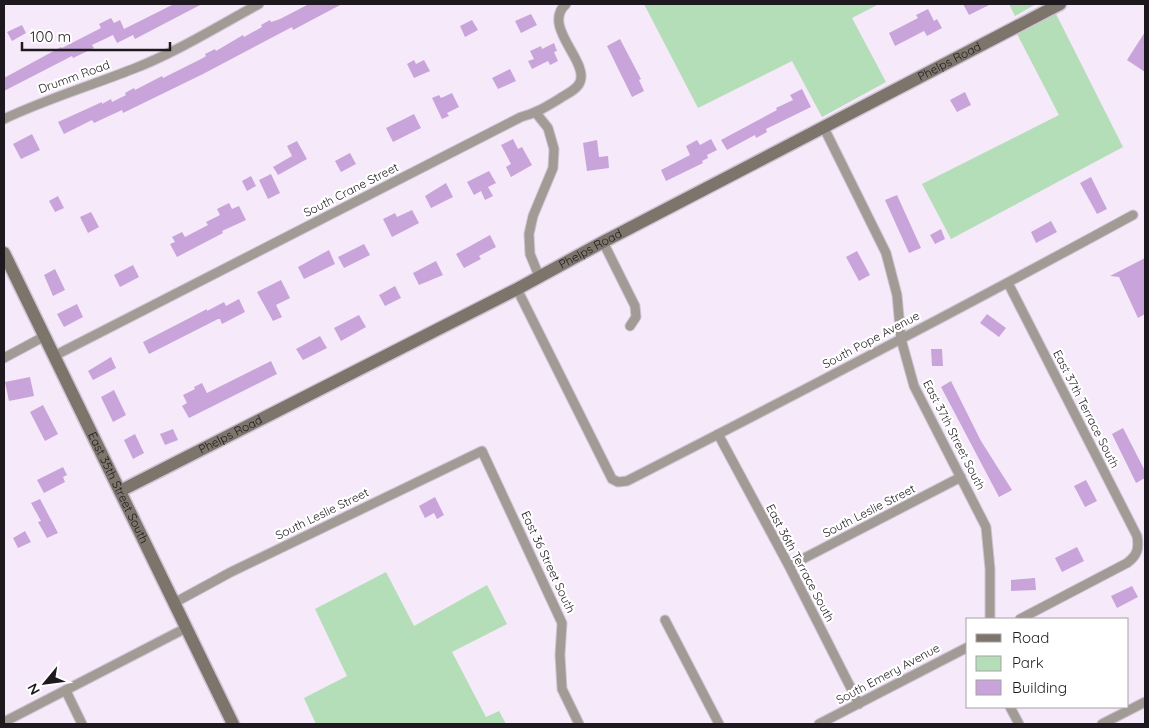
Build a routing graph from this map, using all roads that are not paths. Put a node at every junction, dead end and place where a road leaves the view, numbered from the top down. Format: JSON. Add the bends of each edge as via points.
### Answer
{"nodes":[{"id":1,"x":259,"y":4,"type":"edge"},
{"id":2,"x":566,"y":4,"type":"edge"},
{"id":3,"x":1060,"y":4,"type":"edge"},
{"id":4,"x":536,"y":113,"type":"junction"},
{"id":5,"x":4,"y":119,"type":"edge"},
{"id":6,"x":823,"y":126,"type":"junction"},
{"id":7,"x":1134,"y":215,"type":"dead end"},
{"id":8,"x":603,"y":242,"type":"junction"},
{"id":9,"x":4,"y":253,"type":"edge"},
{"id":10,"x":539,"y":276,"type":"junction"},
{"id":11,"x":1008,"y":283,"type":"junction"},
{"id":12,"x":517,"y":289,"type":"junction"},
{"id":13,"x":630,"y":326,"type":"dead end"},
{"id":14,"x":45,"y":336,"type":"junction"},
{"id":15,"x":901,"y":339,"type":"junction"},
{"id":16,"x":54,"y":356,"type":"junction"},
{"id":17,"x":4,"y":358,"type":"edge"},
{"id":18,"x":718,"y":434,"type":"junction"},
{"id":19,"x":482,"y":451,"type":"joint"},
{"id":20,"x":961,"y":477,"type":"junction"},
{"id":21,"x":120,"y":491,"type":"junction"},
{"id":22,"x":789,"y":566,"type":"junction"},
{"id":23,"x":174,"y":602,"type":"junction"},
{"id":24,"x":990,"y":618,"type":"edge"},
{"id":25,"x":1022,"y":618,"type":"edge"},
{"id":26,"x":665,"y":620,"type":"dead end"},
{"id":27,"x":186,"y":628,"type":"junction"},
{"id":28,"x":966,"y":648,"type":"edge"},
{"id":29,"x":66,"y":691,"type":"junction"},
{"id":30,"x":1145,"y":702,"type":"edge"},
{"id":31,"x":859,"y":704,"type":"junction"},
{"id":32,"x":1011,"y":708,"type":"edge"},
{"id":33,"x":4,"y":722,"type":"edge"},
{"id":34,"x":82,"y":724,"type":"edge"},
{"id":35,"x":233,"y":724,"type":"edge"},
{"id":36,"x":579,"y":724,"type":"edge"},
{"id":37,"x":719,"y":724,"type":"edge"},
{"id":38,"x":819,"y":724,"type":"edge"},
{"id":39,"x":1019,"y":724,"type":"edge"},
{"id":40,"x":1102,"y":724,"type":"edge"}],
"edges":[{"from":1,"to":5,"type":"street","name":"Drumm Road","via":[[160,56]]},
{"from":2,"to":4,"type":"street","name":"South Crane Street","via":[[558,19],[581,73],[580,82],[573,90]]},
{"from":3,"to":6,"type":"street","name":"Phelps Road"},
{"from":4,"to":10,"type":"street","via":[[548,128],[554,148],[553,168],[529,234],[530,254]]},
{"from":4,"to":16,"type":"street","name":"South Crane Street","via":[[521,117]]},
{"from":6,"to":8,"type":"street","name":"Phelps Road"},
{"from":6,"to":15,"type":"street","name":"East 37th Street South","via":[[886,253],[897,294]]},
{"from":7,"to":11,"type":"street","name":"South Pope Avenue"},
{"from":8,"to":10,"type":"street","name":"Phelps Road"},
{"from":8,"to":13,"type":"street","via":[[635,306],[636,316]]},
{"from":9,"to":14,"type":"street","name":"East 35th Street South"},
{"from":10,"to":12,"type":"street","name":"Phelps Road"},
{"from":11,"to":15,"type":"street","name":"South Pope Avenue"},
{"from":11,"to":25,"type":"street","name":"East 37th Terrace South","via":[[1137,536],[1139,548],[1127,563]]},
{"from":12,"to":18,"type":"street","name":"South Pope Avenue","via":[[612,479],[627,481]]},
{"from":12,"to":21,"type":"street","name":"Phelps Road"},
{"from":14,"to":16,"type":"street","name":"East 35th Street South"},
{"from":14,"to":17,"type":"street"},
{"from":15,"to":18,"type":"street","name":"South Pope Avenue"},
{"from":15,"to":20,"type":"street","name":"East 37th Street South","via":[[914,386]]},
{"from":16,"to":21,"type":"street","name":"East 35th Street South"},
{"from":18,"to":22,"type":"street","name":"East 36th Terrace South"},
{"from":19,"to":23,"type":"street","name":"South Leslie Street"},
{"from":19,"to":36,"type":"street","name":"East 36 Street South","via":[[562,623],[562,689]]},
{"from":20,"to":22,"type":"street","name":"South Leslie Street"},
{"from":20,"to":24,"type":"street","name":"East 37th Street South","via":[[986,527]]},
{"from":21,"to":23,"type":"street","name":"East 35th Street South"},
{"from":22,"to":31,"type":"street","name":"East 36th Terrace South"},
{"from":23,"to":27,"type":"street","name":"East 35th Street South"},
{"from":26,"to":37,"type":"street"},
{"from":27,"to":29,"type":"street"},
{"from":27,"to":35,"type":"street","name":"East 35th Street South"},
{"from":28,"to":31,"type":"street","name":"South Emery Avenue"},
{"from":29,"to":33,"type":"street"},
{"from":29,"to":34,"type":"street"},
{"from":30,"to":40,"type":"street"},
{"from":31,"to":38,"type":"street","name":"South Emery Avenue"},
{"from":32,"to":39,"type":"street"}]}
